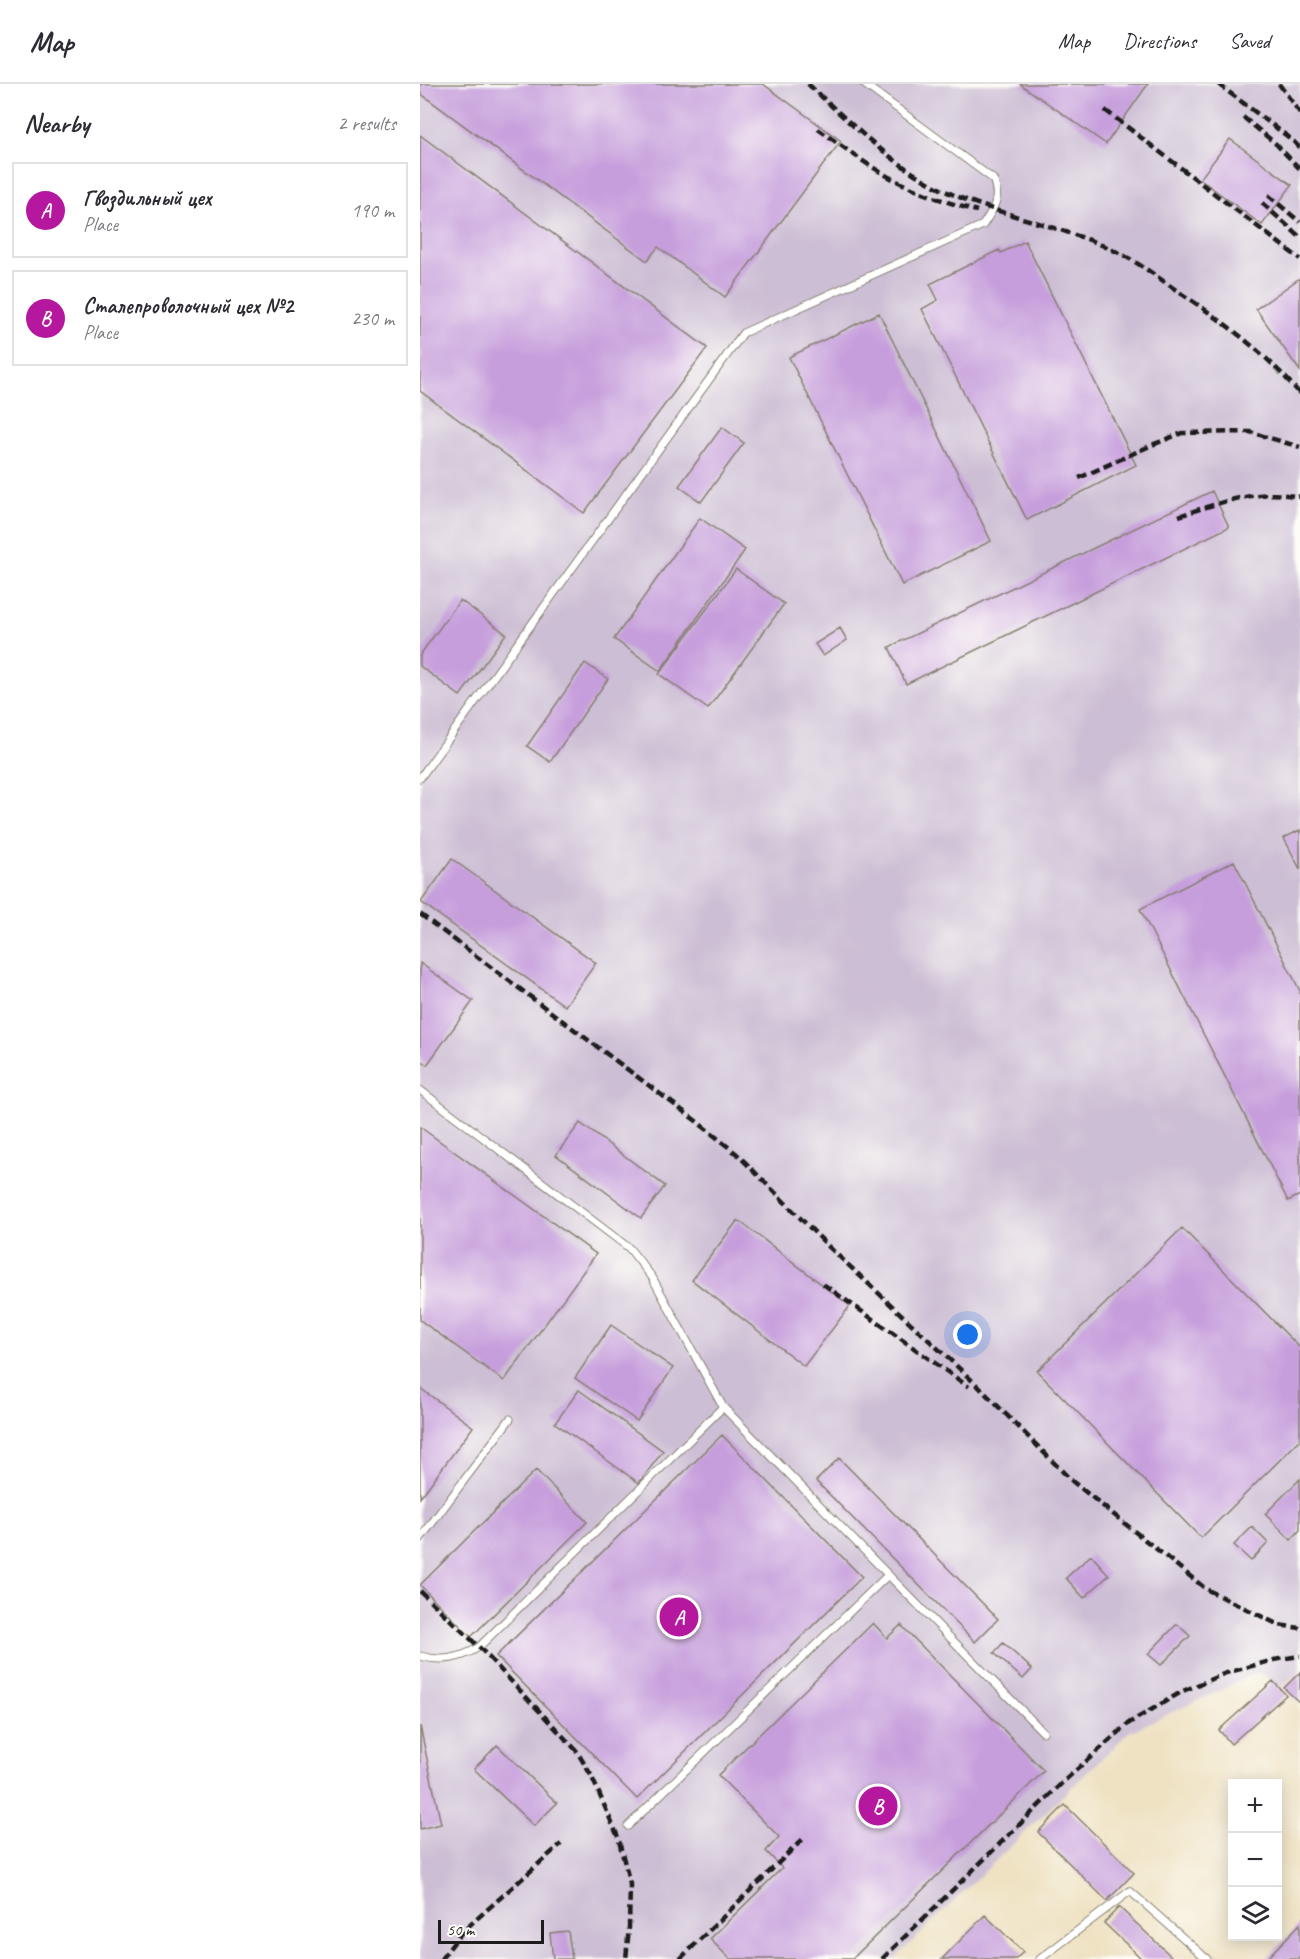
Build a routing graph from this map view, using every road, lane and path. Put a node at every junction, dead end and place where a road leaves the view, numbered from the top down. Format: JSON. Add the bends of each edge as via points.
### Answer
{"nodes":[{"id":1,"x":864,"y":84,"type":"edge"},
{"id":2,"x":420,"y":778,"type":"edge"},
{"id":3,"x":420,"y":1090,"type":"edge"},
{"id":4,"x":723,"y":1407,"type":"junction"},
{"id":5,"x":510,"y":1419,"type":"dead end"},
{"id":6,"x":420,"y":1539,"type":"edge"},
{"id":7,"x":888,"y":1575,"type":"junction"},
{"id":8,"x":420,"y":1656,"type":"edge"},
{"id":9,"x":1043,"y":1732,"type":"dead end"},
{"id":10,"x":628,"y":1826,"type":"dead end"},
{"id":11,"x":1040,"y":1959,"type":"edge"},
{"id":12,"x":1207,"y":1959,"type":"edge"}],
"edges":[{"from":1,"to":2,"type":"lane","via":[[993,179],[998,192],[993,210],[983,225],[743,333]]},
{"from":3,"to":4,"type":"lane","via":[[629,1248],[652,1276]]},
{"from":4,"to":7,"type":"lane"},
{"from":4,"to":8,"type":"lane","via":[[479,1647],[466,1655],[437,1660]]},
{"from":5,"to":6,"type":"lane"},
{"from":7,"to":9,"type":"lane"},
{"from":7,"to":10,"type":"lane"},
{"from":11,"to":12,"type":"lane","via":[[1130,1892]]}]}
